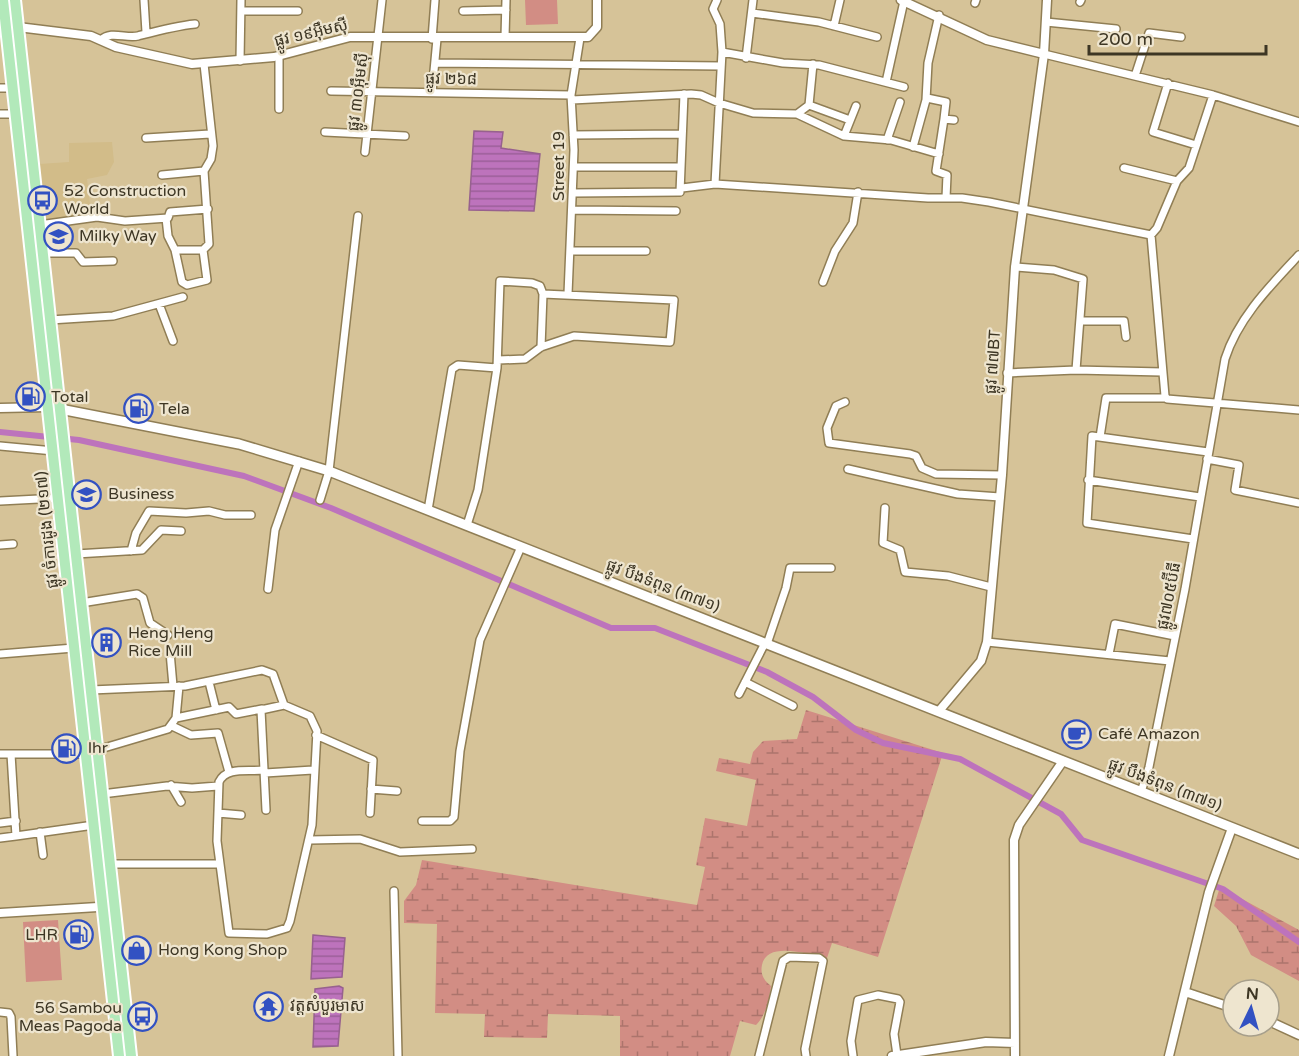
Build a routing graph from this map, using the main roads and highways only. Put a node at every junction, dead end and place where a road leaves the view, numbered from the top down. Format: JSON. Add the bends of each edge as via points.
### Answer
{"nodes":[{"id":1,"x":3,"y":0,"type":"edge"},
{"id":2,"x":15,"y":0,"type":"edge"},
{"id":3,"x":12,"y":28,"type":"junction"},
{"id":4,"x":47,"y":407,"type":"junction"},
{"id":5,"x":60,"y":409,"type":"junction"},
{"id":6,"x":56,"y":422,"type":"junction"},
{"id":7,"x":58,"y":449,"type":"junction"},
{"id":8,"x":80,"y":647,"type":"junction"},
{"id":9,"x":92,"y":752,"type":"junction"},
{"id":10,"x":1299,"y":854,"type":"edge"},
{"id":11,"x":109,"y":907,"type":"junction"},
{"id":12,"x":120,"y":1056,"type":"edge"},
{"id":13,"x":131,"y":1056,"type":"edge"}],
"edges":[{"from":1,"to":3,"type":"main road","name":"ផ្លូវ ចំការដូង (២១៧)"},
{"from":2,"to":3,"type":"main road","name":"ផ្លូវ ចំការដូង (២១៧)"},
{"from":3,"to":4,"type":"main road","name":"ផ្លូវ ចំការដូង (២១៧)","via":[[13,88]]},
{"from":3,"to":5,"type":"main road","name":"ផ្លូវ ចំការដូង (២១៧)"},
{"from":4,"to":5,"type":"main road","name":"ផ្លូវ បឹងទំពុន (៣៧១)"},
{"from":4,"to":6,"type":"main road","name":"ផ្លូវ ចំការដូង (២១៧)"},
{"from":5,"to":6,"type":"main road","name":"ផ្លូវ ចំការដូង (២១៧)"},
{"from":5,"to":10,"type":"main road","name":"ផ្លូវ បឹងទំពុន (៣៧១)","via":[[222,440],[329,471]]},
{"from":6,"to":7,"type":"main road","name":"ផ្លូវ ចំការដូង (២១៧)"},
{"from":7,"to":8,"type":"main road","name":"ផ្លូវ ចំការដូង (២១៧)","via":[[58,498]]},
{"from":7,"to":8,"type":"main road","name":"ផ្លូវ ចំការដូង (២១៧)","via":[[76,554]]},
{"from":8,"to":9,"type":"main road","name":"ផ្លូវ ចំការដូង (២១៧)"},
{"from":8,"to":9,"type":"main road","name":"ផ្លូវ ចំការដូង (២១៧)","via":[[90,690]]},
{"from":9,"to":11,"type":"main road","name":"ផ្លូវ ចំការដូង (២១៧)","via":[[94,825]]},
{"from":9,"to":11,"type":"main road","name":"ផ្លូវ ចំការដូង (២១៧)","via":[[102,794],[110,864]]},
{"from":11,"to":12,"type":"main road","name":"ផ្លូវ ចំការដូង (២១៧)"},
{"from":11,"to":13,"type":"main road","name":"ផ្លូវ ចំការដូង (២១៧)"}]}
